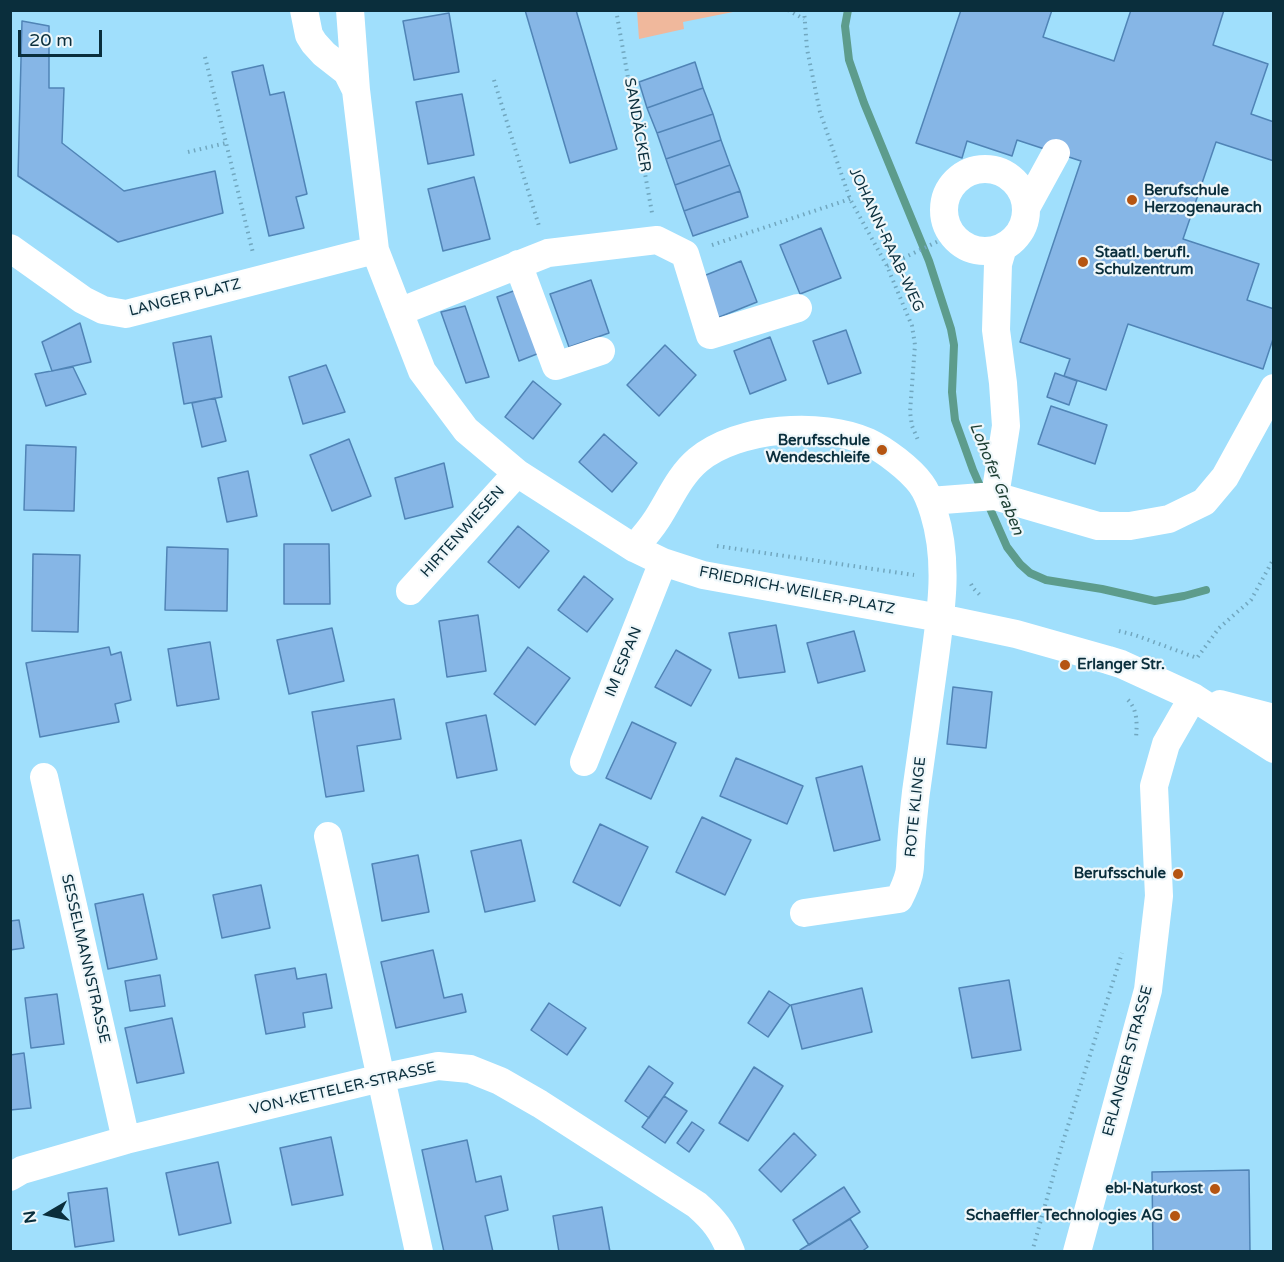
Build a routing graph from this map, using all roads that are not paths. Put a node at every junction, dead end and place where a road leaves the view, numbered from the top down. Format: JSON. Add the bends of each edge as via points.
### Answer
{"nodes":[{"id":1,"x":303,"y":10,"type":"edge"},
{"id":2,"x":350,"y":10,"type":"edge"},
{"id":3,"x":356,"y":90,"type":"junction"},
{"id":4,"x":1056,"y":153,"type":"dead end"},
{"id":5,"x":1027,"y":206,"type":"junction"},
{"id":6,"x":1003,"y":247,"type":"junction"},
{"id":7,"x":10,"y":248,"type":"edge"},
{"id":8,"x":375,"y":250,"type":"junction"},
{"id":9,"x":518,"y":264,"type":"junction"},
{"id":10,"x":798,"y":308,"type":"dead end"},
{"id":11,"x":399,"y":312,"type":"junction"},
{"id":12,"x":601,"y":351,"type":"dead end"},
{"id":13,"x":1274,"y":388,"type":"edge"},
{"id":14,"x":517,"y":473,"type":"junction"},
{"id":15,"x":995,"y":496,"type":"junction"},
{"id":16,"x":930,"y":501,"type":"junction"},
{"id":17,"x":634,"y":548,"type":"junction"},
{"id":18,"x":663,"y":562,"type":"junction"},
{"id":19,"x":410,"y":591,"type":"dead end"},
{"id":20,"x":940,"y":618,"type":"junction"},
{"id":21,"x":1194,"y":697,"type":"junction"},
{"id":22,"x":1265,"y":713,"type":"edge"},
{"id":23,"x":1274,"y":749,"type":"edge"},
{"id":24,"x":584,"y":762,"type":"dead end"},
{"id":25,"x":44,"y":777,"type":"dead end"},
{"id":26,"x":328,"y":836,"type":"dead end"},
{"id":27,"x":804,"y":913,"type":"dead end"},
{"id":28,"x":381,"y":1078,"type":"junction"},
{"id":29,"x":126,"y":1140,"type":"junction"},
{"id":30,"x":10,"y":1177,"type":"edge"},
{"id":31,"x":419,"y":1251,"type":"edge"},
{"id":32,"x":731,"y":1251,"type":"edge"},
{"id":33,"x":1077,"y":1251,"type":"edge"}],
"edges":[{"from":1,"to":3,"type":"street","via":[[314,43],[347,72]]},
{"from":2,"to":3,"type":"street","name":"FRIEDRICH-WEILER-PLATZ"},
{"from":3,"to":8,"type":"street","name":"FRIEDRICH-WEILER-PLATZ"},
{"from":4,"to":5,"type":"street"},
{"from":5,"to":6,"type":"street","via":[[1019,234]]},
{"from":5,"to":6,"type":"street","via":[[1022,191],[1001,171],[976,169],[952,184],[944,212],[951,235],[968,248],[982,251]]},
{"from":6,"to":15,"type":"street","via":[[998,264],[996,330],[1006,426]]},
{"from":7,"to":8,"type":"street","name":"LANGER PLATZ","via":[[83,300],[103,310],[126,314]]},
{"from":8,"to":11,"type":"street","name":"FRIEDRICH-WEILER-PLATZ"},
{"from":9,"to":10,"type":"street","via":[[548,253],[657,240],[685,254],[710,335]]},
{"from":9,"to":11,"type":"street"},
{"from":9,"to":12,"type":"street","via":[[556,366]]},
{"from":11,"to":14,"type":"street","name":"FRIEDRICH-WEILER-PLATZ","via":[[422,370],[459,422]]},
{"from":13,"to":15,"type":"street","via":[[1225,477],[1204,502],[1169,519],[1130,526],[1098,526]]},
{"from":14,"to":17,"type":"street","name":"FRIEDRICH-WEILER-PLATZ"},
{"from":14,"to":19,"type":"street","name":"HIRTENWIESEN"},
{"from":15,"to":16,"type":"street"},
{"from":16,"to":17,"type":"street","via":[[908,470],[867,442],[827,432],[759,434],[738,439],[700,459],[686,472]]},
{"from":16,"to":20,"type":"street","via":[[942,553]]},
{"from":17,"to":18,"type":"street","name":"FRIEDRICH-WEILER-PLATZ"},
{"from":18,"to":20,"type":"street","name":"FRIEDRICH-WEILER-PLATZ","via":[[703,575]]},
{"from":18,"to":24,"type":"street","name":"IM ESPAN"},
{"from":20,"to":21,"type":"street","name":"FRIEDRICH-WEILER-PLATZ","via":[[1016,634],[1121,664]]},
{"from":20,"to":27,"type":"street","name":"ROTE KLINGE","via":[[909,873],[899,899]]},
{"from":21,"to":22,"type":"street"},
{"from":21,"to":23,"type":"street"},
{"from":21,"to":33,"type":"street","name":"ERLANGER STRASSE","via":[[1166,744],[1154,786],[1159,896],[1148,990]]},
{"from":25,"to":29,"type":"street","name":"SESSELMANNSTRASSE"},
{"from":26,"to":28,"type":"street"},
{"from":28,"to":29,"type":"street","name":"VON-KETTELER-STRASSE"},
{"from":28,"to":31,"type":"street"},
{"from":28,"to":32,"type":"street","name":"VON-KETTELER-STRASSE","via":[[438,1066],[470,1069],[500,1081],[697,1205],[714,1220]]},
{"from":29,"to":30,"type":"street","name":"VON-KETTELER-STRASSE","via":[[22,1170]]}]}
